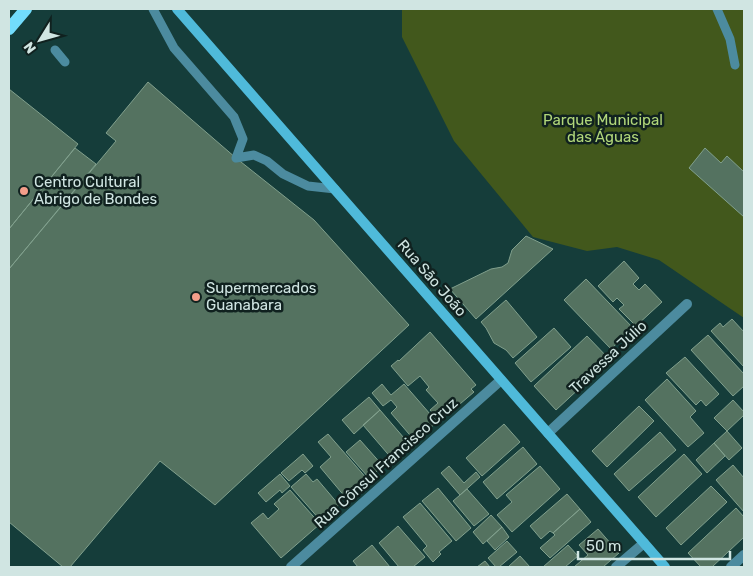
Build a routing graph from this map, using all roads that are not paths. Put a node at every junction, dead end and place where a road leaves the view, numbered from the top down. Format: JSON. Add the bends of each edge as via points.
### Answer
{"nodes":[{"id":1,"x":26,"y":9,"type":"edge"},
{"id":2,"x":153,"y":9,"type":"edge"},
{"id":3,"x":177,"y":9,"type":"edge"},
{"id":4,"x":717,"y":9,"type":"edge"},
{"id":5,"x":9,"y":29,"type":"edge"},
{"id":6,"x":55,"y":50,"type":"dead end"},
{"id":7,"x":65,"y":62,"type":"dead end"},
{"id":8,"x":735,"y":65,"type":"dead end"},
{"id":9,"x":335,"y":189,"type":"junction"},
{"id":10,"x":688,"y":304,"type":"dead end"},
{"id":11,"x":502,"y":380,"type":"junction"},
{"id":12,"x":548,"y":433,"type":"junction"},
{"id":13,"x":644,"y":543,"type":"junction"},
{"id":14,"x":744,"y":555,"type":"edge"},
{"id":15,"x":291,"y":567,"type":"edge"},
{"id":16,"x":616,"y":567,"type":"edge"},
{"id":17,"x":665,"y":567,"type":"edge"},
{"id":18,"x":731,"y":567,"type":"edge"}],
"edges":[{"from":1,"to":5,"type":"main road"},
{"from":2,"to":9,"type":"lane","via":[[174,48],[234,117],[243,139],[236,158],[254,155],[308,186]]},
{"from":3,"to":9,"type":"street","name":"Rua São João"},
{"from":4,"to":8,"type":"lane","via":[[730,39]]},
{"from":6,"to":7,"type":"lane"},
{"from":9,"to":11,"type":"street","name":"Rua São João"},
{"from":10,"to":12,"type":"street","name":"Travessa Júlio"},
{"from":11,"to":12,"type":"street","name":"Rua São João"},
{"from":11,"to":15,"type":"street","name":"Rua Cônsul Francisco Cruz"},
{"from":12,"to":13,"type":"street","name":"Rua São João"},
{"from":13,"to":16,"type":"street"},
{"from":13,"to":17,"type":"street","name":"Rua São João"},
{"from":14,"to":18,"type":"street"}]}
